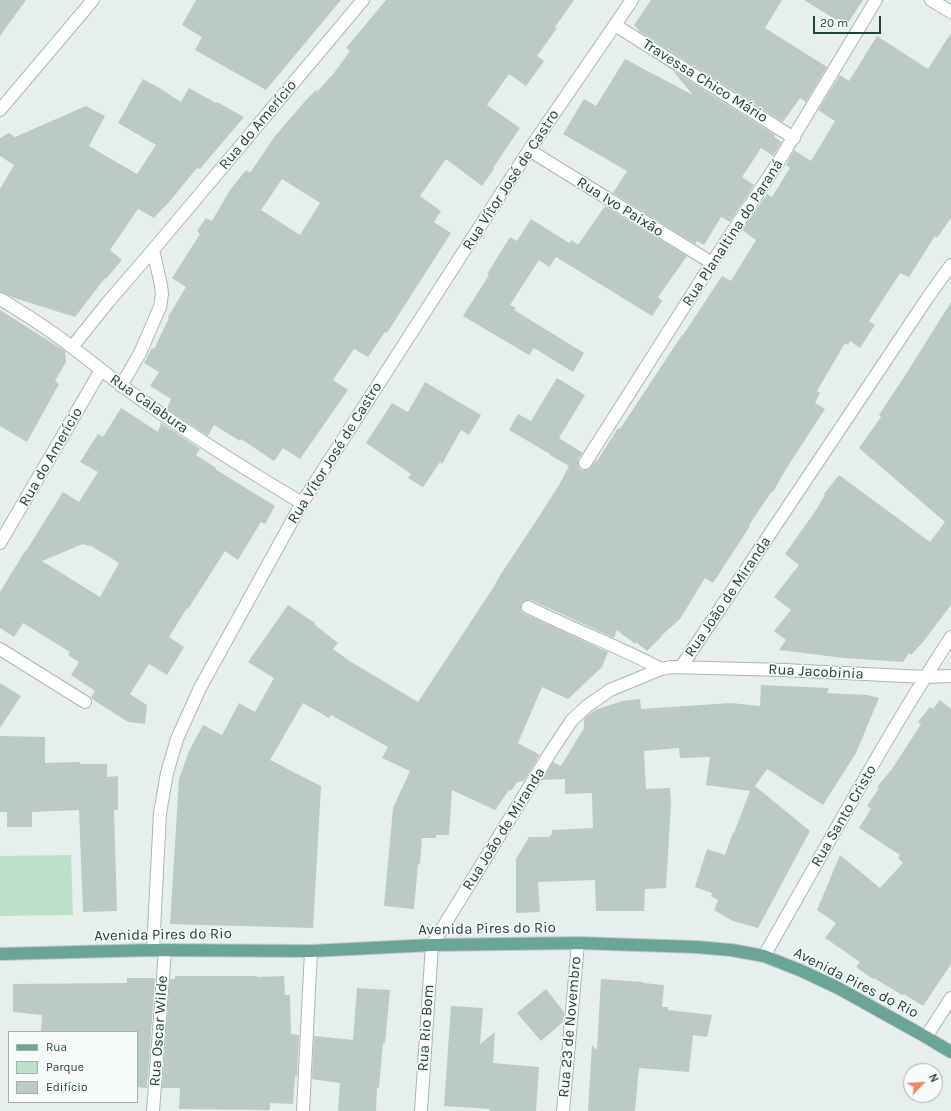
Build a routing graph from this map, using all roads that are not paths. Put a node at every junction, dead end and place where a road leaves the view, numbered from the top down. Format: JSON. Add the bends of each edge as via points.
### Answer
{"nodes":[{"id":1,"x":93,"y":0,"type":"edge"},
{"id":2,"x":363,"y":0,"type":"edge"},
{"id":3,"x":632,"y":0,"type":"edge"},
{"id":4,"x":876,"y":0,"type":"edge"},
{"id":5,"x":931,"y":0,"type":"edge"},
{"id":6,"x":951,"y":12,"type":"edge"},
{"id":7,"x":615,"y":25,"type":"junction"},
{"id":8,"x":0,"y":110,"type":"edge"},
{"id":9,"x":794,"y":138,"type":"junction"},
{"id":10,"x":529,"y":150,"type":"junction"},
{"id":11,"x":153,"y":250,"type":"junction"},
{"id":12,"x":712,"y":263,"type":"junction"},
{"id":13,"x":951,"y":265,"type":"edge"},
{"id":14,"x":0,"y":299,"type":"edge"},
{"id":15,"x":72,"y":347,"type":"junction"},
{"id":16,"x":101,"y":370,"type":"junction"},
{"id":17,"x":121,"y":386,"type":"junction"},
{"id":18,"x":585,"y":463,"type":"dead end"},
{"id":19,"x":302,"y":503,"type":"junction"},
{"id":20,"x":0,"y":543,"type":"edge"},
{"id":21,"x":528,"y":607,"type":"dead end"},
{"id":22,"x":951,"y":637,"type":"edge"},
{"id":23,"x":0,"y":649,"type":"edge"},
{"id":24,"x":681,"y":667,"type":"junction"},
{"id":25,"x":661,"y":669,"type":"junction"},
{"id":26,"x":951,"y":676,"type":"edge"},
{"id":27,"x":925,"y":677,"type":"junction"},
{"id":28,"x":85,"y":702,"type":"dead end"},
{"id":29,"x":578,"y":943,"type":"junction"},
{"id":30,"x":432,"y":945,"type":"junction"},
{"id":31,"x":159,"y":950,"type":"junction"},
{"id":32,"x":311,"y":950,"type":"junction"},
{"id":33,"x":0,"y":954,"type":"edge"},
{"id":34,"x":764,"y":956,"type":"junction"},
{"id":35,"x":951,"y":998,"type":"edge"},
{"id":36,"x":926,"y":1037,"type":"junction"},
{"id":37,"x":951,"y":1052,"type":"edge"},
{"id":38,"x":153,"y":1111,"type":"edge"},
{"id":39,"x":303,"y":1111,"type":"edge"},
{"id":40,"x":421,"y":1111,"type":"edge"},
{"id":41,"x":563,"y":1111,"type":"edge"}],
"edges":[{"from":1,"to":8,"type":"street"},
{"from":2,"to":11,"type":"street","name":"Rua do Amerício"},
{"from":3,"to":7,"type":"street","name":"Rua Vítor José de Castro"},
{"from":4,"to":9,"type":"street","name":"Rua Planaltina do Paraná"},
{"from":5,"to":6,"type":"street"},
{"from":7,"to":9,"type":"street","name":"Travessa Chico Mário"},
{"from":7,"to":10,"type":"street","name":"Rua Vítor José de Castro"},
{"from":9,"to":12,"type":"street","name":"Rua Planaltina do Paraná"},
{"from":10,"to":12,"type":"street","name":"Rua Ivo Paixão"},
{"from":10,"to":19,"type":"street","name":"Rua Vítor José de Castro"},
{"from":11,"to":15,"type":"street","name":"Rua do Amerício"},
{"from":11,"to":17,"type":"street","via":[[161,285],[160,307],[140,353]]},
{"from":12,"to":18,"type":"street","name":"Rua Planaltina do Paraná"},
{"from":13,"to":24,"type":"street","name":"Rua João de Miranda"},
{"from":14,"to":15,"type":"street","name":"Rua Calabura"},
{"from":15,"to":16,"type":"street","name":"Rua Calabura"},
{"from":16,"to":17,"type":"street","name":"Rua Calabura"},
{"from":16,"to":20,"type":"street","name":"Rua do Amerício"},
{"from":17,"to":19,"type":"street","name":"Rua Calabura","via":[[233,461]]},
{"from":19,"to":31,"type":"street","name":"Rua Vítor José de Castro","via":[[200,688],[177,739],[160,812]]},
{"from":21,"to":25,"type":"street"},
{"from":22,"to":27,"type":"street","name":"Rua Santo Cristo"},
{"from":23,"to":28,"type":"street"},
{"from":24,"to":25,"type":"street","name":"Rua João de Miranda"},
{"from":24,"to":27,"type":"street","name":"Rua Jacobinia"},
{"from":25,"to":30,"type":"street","name":"Rua João de Miranda","via":[[610,690],[572,720]]},
{"from":26,"to":27,"type":"street","name":"Rua Jacobinia"},
{"from":27,"to":34,"type":"street","name":"Rua Santo Cristo"},
{"from":29,"to":30,"type":"main road","name":"Avenida Pires do Rio"},
{"from":29,"to":34,"type":"main road","name":"Avenida Pires do Rio","via":[[696,947]]},
{"from":29,"to":41,"type":"street","name":"Rua 23 de Novembro"},
{"from":30,"to":32,"type":"main road","name":"Avenida Pires do Rio"},
{"from":30,"to":40,"type":"street","name":"Rua Rio Bom"},
{"from":31,"to":32,"type":"main road","name":"Avenida Pires do Rio"},
{"from":31,"to":33,"type":"main road","name":"Avenida Pires do Rio"},
{"from":31,"to":38,"type":"street","name":"Rua Oscar Wilde"},
{"from":32,"to":39,"type":"street"},
{"from":34,"to":36,"type":"main road","name":"Avenida Pires do Rio","via":[[838,988]]},
{"from":35,"to":36,"type":"street"},
{"from":36,"to":37,"type":"main road","name":"Avenida Pires do Rio"}]}
